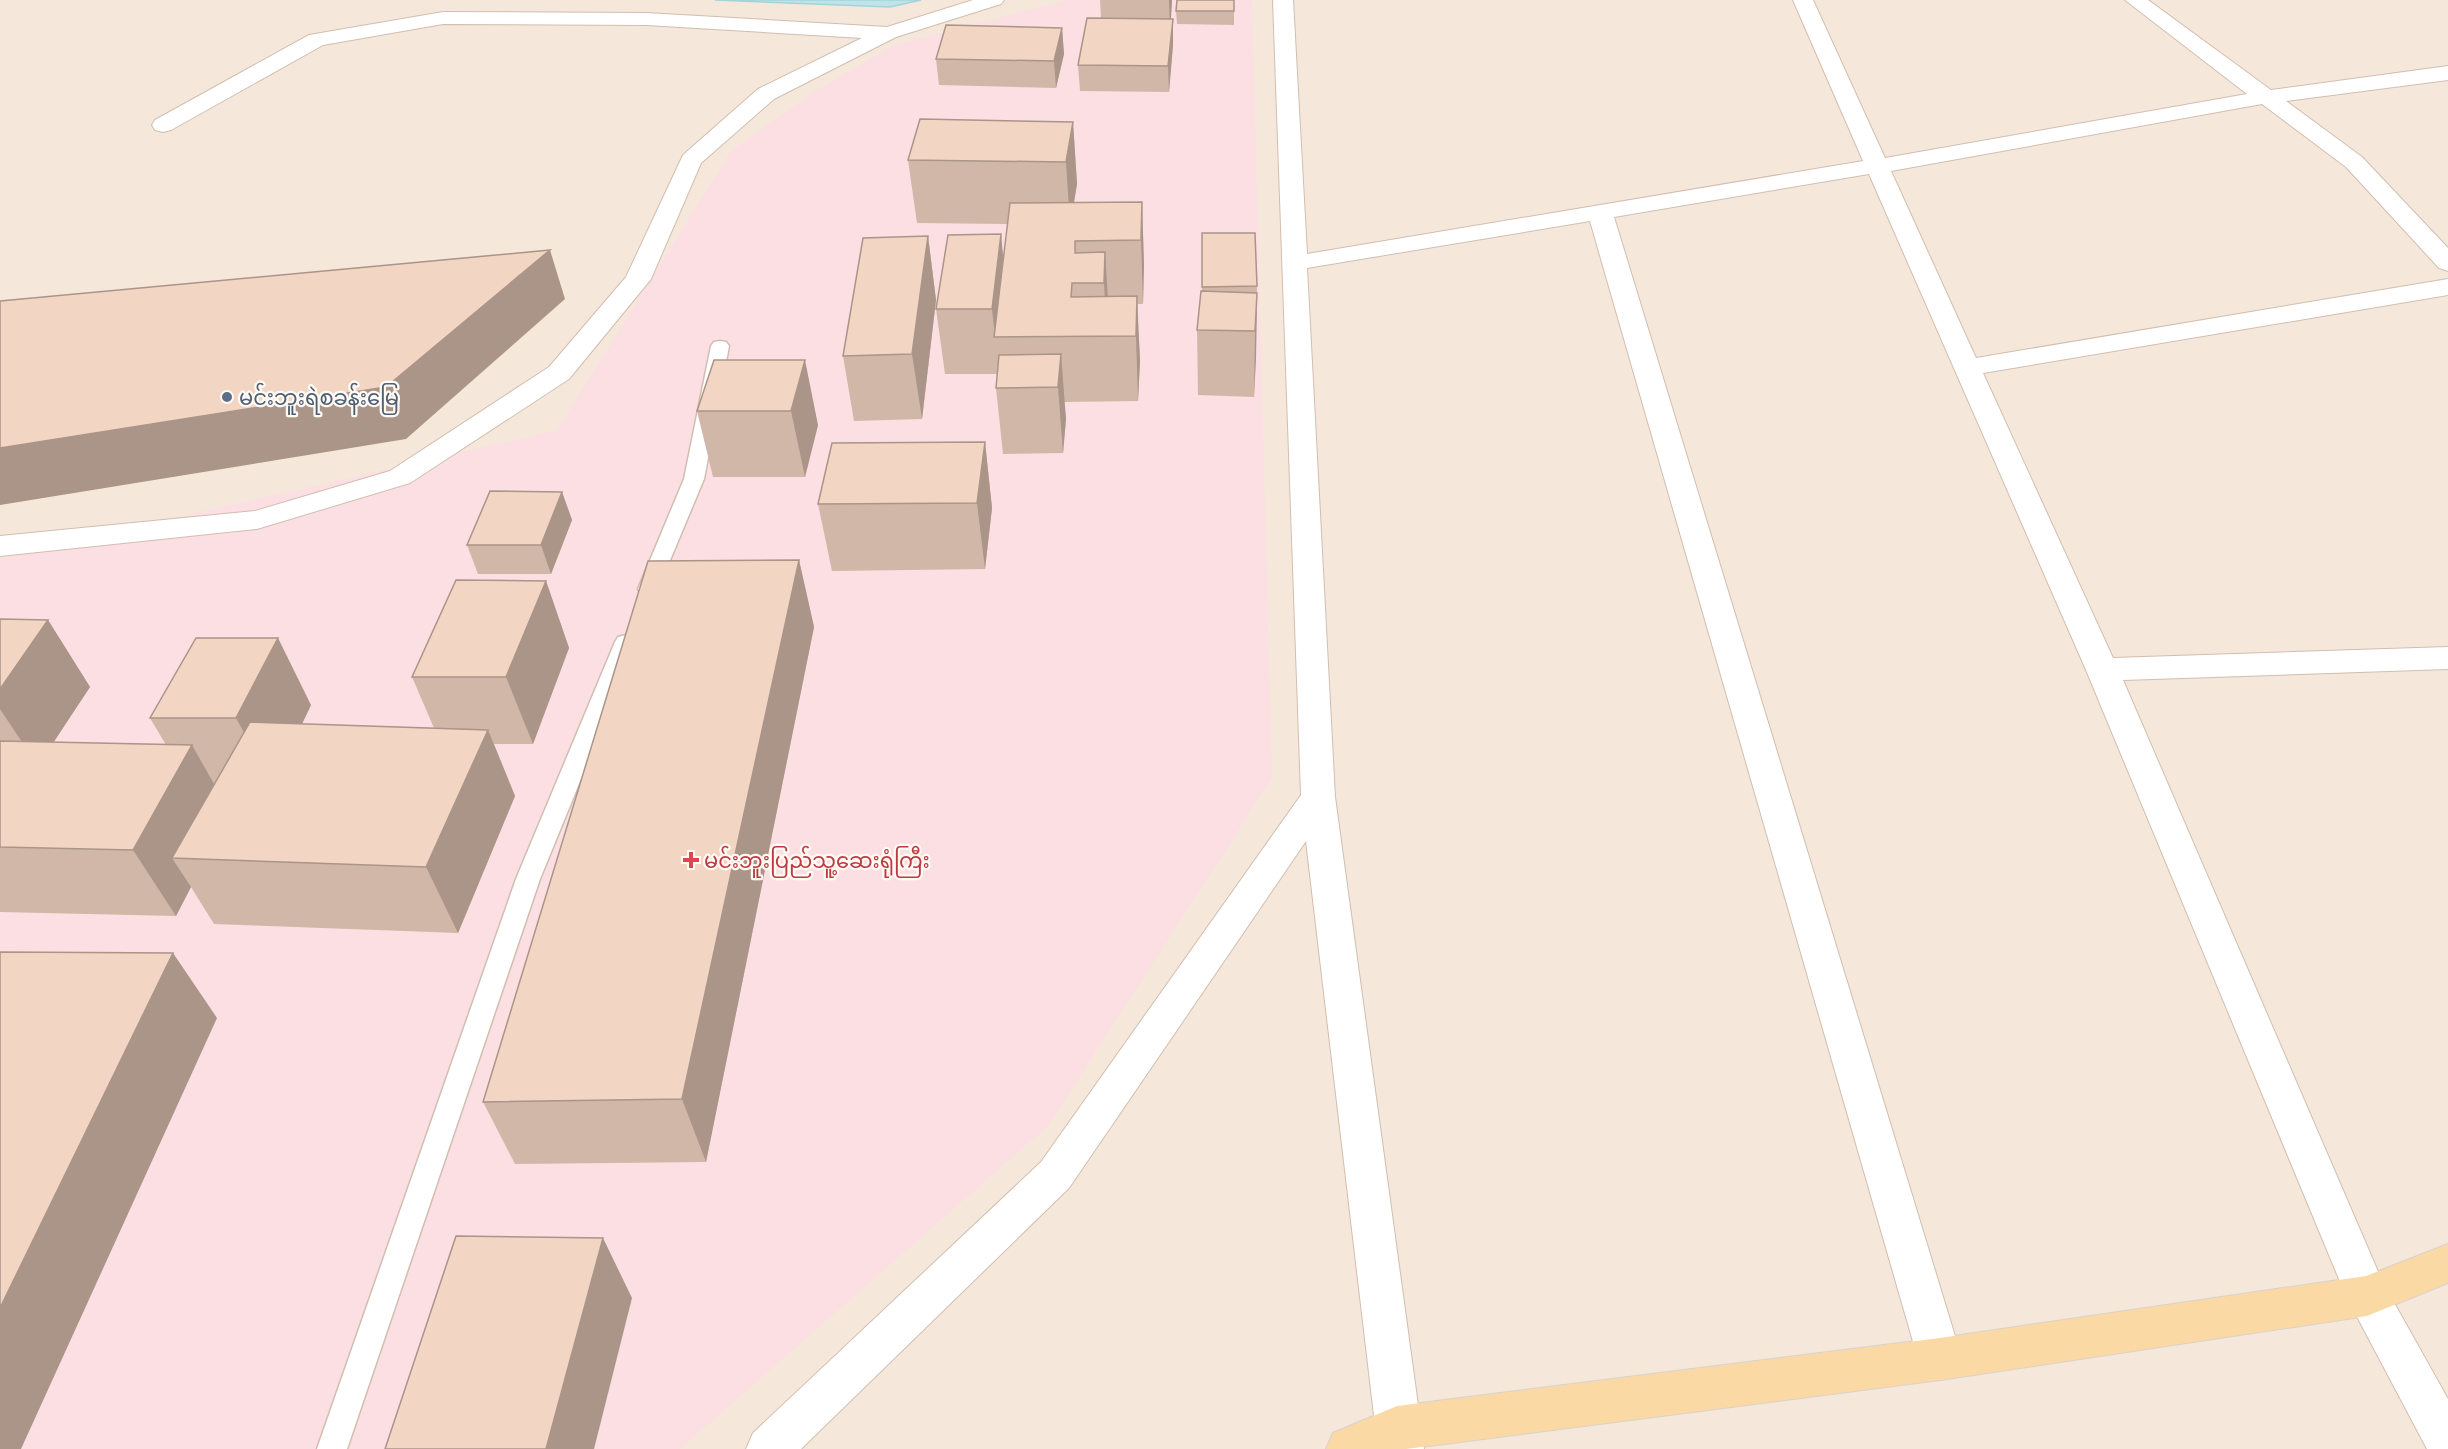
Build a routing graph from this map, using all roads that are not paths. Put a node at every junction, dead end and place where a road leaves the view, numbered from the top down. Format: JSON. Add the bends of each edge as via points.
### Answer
{"nodes":[{"id":1,"x":994,"y":0,"type":"edge"},
{"id":2,"x":1283,"y":0,"type":"edge"},
{"id":3,"x":1803,"y":0,"type":"edge"},
{"id":4,"x":2135,"y":0,"type":"edge"},
{"id":5,"x":889,"y":33,"type":"junction"},
{"id":6,"x":2448,"y":73,"type":"edge"},
{"id":7,"x":2266,"y":97,"type":"junction"},
{"id":8,"x":163,"y":125,"type":"dead end"},
{"id":9,"x":1877,"y":166,"type":"junction"},
{"id":10,"x":1600,"y":212,"type":"junction"},
{"id":11,"x":1295,"y":263,"type":"junction"},
{"id":12,"x":2448,"y":263,"type":"edge"},
{"id":13,"x":2448,"y":287,"type":"edge"},
{"id":14,"x":720,"y":346,"type":"dead end"},
{"id":15,"x":1967,"y":368,"type":"junction"},
{"id":16,"x":0,"y":546,"type":"edge"},
{"id":17,"x":2448,"y":658,"type":"edge"},
{"id":18,"x":2102,"y":670,"type":"junction"},
{"id":19,"x":1318,"y":797,"type":"junction"},
{"id":20,"x":2448,"y":1263,"type":"edge"},
{"id":21,"x":2367,"y":1296,"type":"junction"},
{"id":22,"x":1940,"y":1359,"type":"junction"},
{"id":23,"x":1399,"y":1439,"type":"edge"},
{"id":24,"x":2448,"y":1443,"type":"edge"},
{"id":25,"x":332,"y":1449,"type":"edge"},
{"id":26,"x":769,"y":1449,"type":"edge"},
{"id":27,"x":1349,"y":1449,"type":"edge"}],
"edges":[{"from":1,"to":5,"type":"street"},
{"from":2,"to":11,"type":"street"},
{"from":3,"to":9,"type":"street"},
{"from":4,"to":7,"type":"street"},
{"from":5,"to":8,"type":"street","via":[[646,19],[443,18],[317,40]]},
{"from":5,"to":16,"type":"street","via":[[766,94],[691,160],[638,279],[559,373],[400,477],[257,520]]},
{"from":6,"to":7,"type":"street"},
{"from":7,"to":9,"type":"street"},
{"from":7,"to":12,"type":"street","via":[[2354,162]]},
{"from":9,"to":10,"type":"street"},
{"from":9,"to":15,"type":"street"},
{"from":10,"to":11,"type":"street"},
{"from":10,"to":22,"type":"street"},
{"from":11,"to":19,"type":"street"},
{"from":13,"to":15,"type":"street"},
{"from":14,"to":25,"type":"lane","via":[[694,479],[528,879]]},
{"from":15,"to":18,"type":"street"},
{"from":17,"to":18,"type":"street"},
{"from":18,"to":21,"type":"street"},
{"from":19,"to":23,"type":"street"},
{"from":19,"to":26,"type":"street","via":[[1055,1175]]},
{"from":20,"to":21,"type":"main road"},
{"from":21,"to":22,"type":"main road"},
{"from":21,"to":24,"type":"street"},
{"from":22,"to":23,"type":"main road"},
{"from":23,"to":27,"type":"main road"}]}
